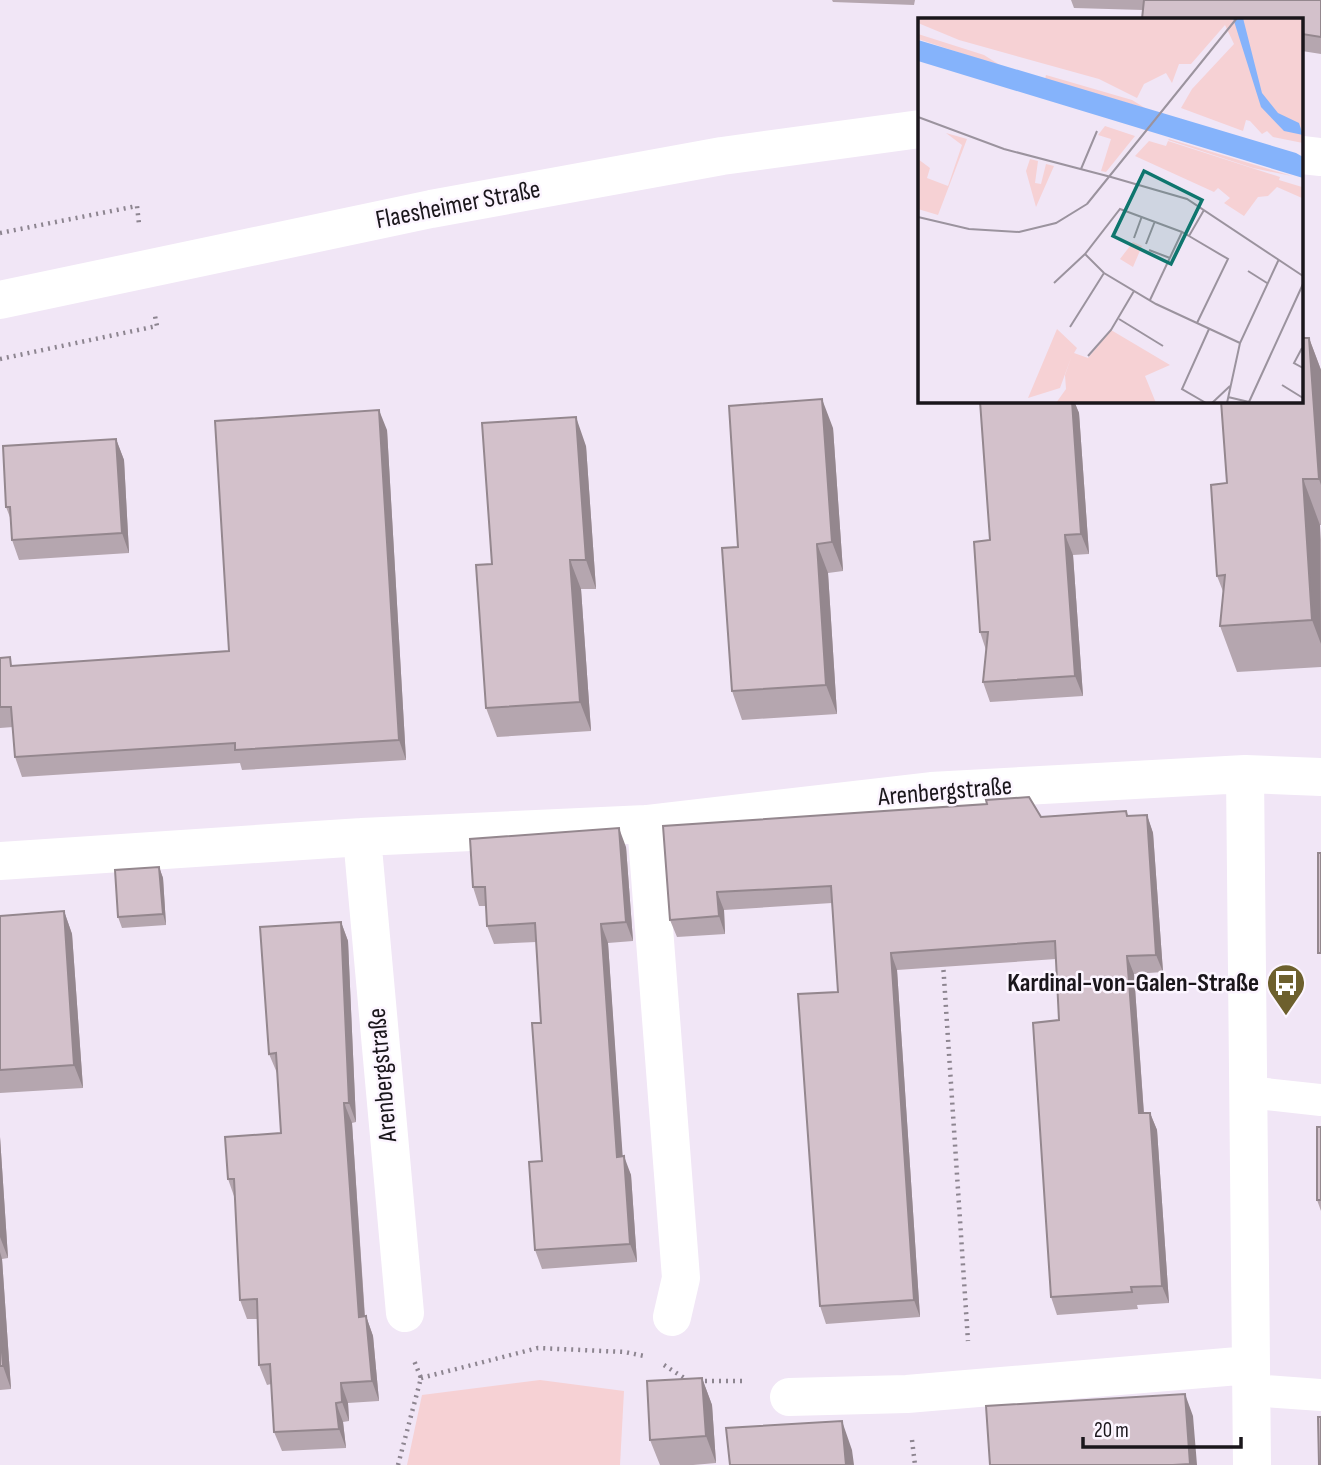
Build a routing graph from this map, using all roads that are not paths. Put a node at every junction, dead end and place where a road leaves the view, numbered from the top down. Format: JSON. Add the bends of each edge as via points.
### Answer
{"nodes":[{"id":1,"x":918,"y":129,"type":"edge"},
{"id":2,"x":0,"y":300,"type":"edge"},
{"id":3,"x":1245,"y":774,"type":"junction"},
{"id":4,"x":1321,"y":777,"type":"edge"},
{"id":5,"x":646,"y":824,"type":"junction"},
{"id":6,"x":362,"y":837,"type":"junction"},
{"id":7,"x":0,"y":861,"type":"edge"},
{"id":8,"x":1247,"y":1092,"type":"junction"},
{"id":9,"x":1321,"y":1100,"type":"edge"},
{"id":10,"x":405,"y":1313,"type":"road end"},
{"id":11,"x":672,"y":1317,"type":"dead end"},
{"id":12,"x":1251,"y":1378,"type":"junction"},
{"id":13,"x":1321,"y":1395,"type":"edge"},
{"id":14,"x":789,"y":1397,"type":"road end"},
{"id":15,"x":1252,"y":1465,"type":"edge"}],
"edges":[{"from":1,"to":2,"type":"street","name":"Flaesheimer Straße","via":[[722,156],[431,209]]},
{"from":3,"to":4,"type":"street"},
{"from":3,"to":5,"type":"street","name":"Arenbergstraße","via":[[931,790]]},
{"from":3,"to":8,"type":"street"},
{"from":5,"to":6,"type":"street","name":"Arenbergstraße"},
{"from":5,"to":11,"type":"street","via":[[681,1278]]},
{"from":6,"to":7,"type":"street","name":"Arenbergstraße"},
{"from":6,"to":10,"type":"street","name":"Arenbergstraße"},
{"from":8,"to":9,"type":"lane"},
{"from":8,"to":12,"type":"street"},
{"from":12,"to":13,"type":"lane"},
{"from":12,"to":14,"type":"street"},
{"from":12,"to":15,"type":"street"}]}
